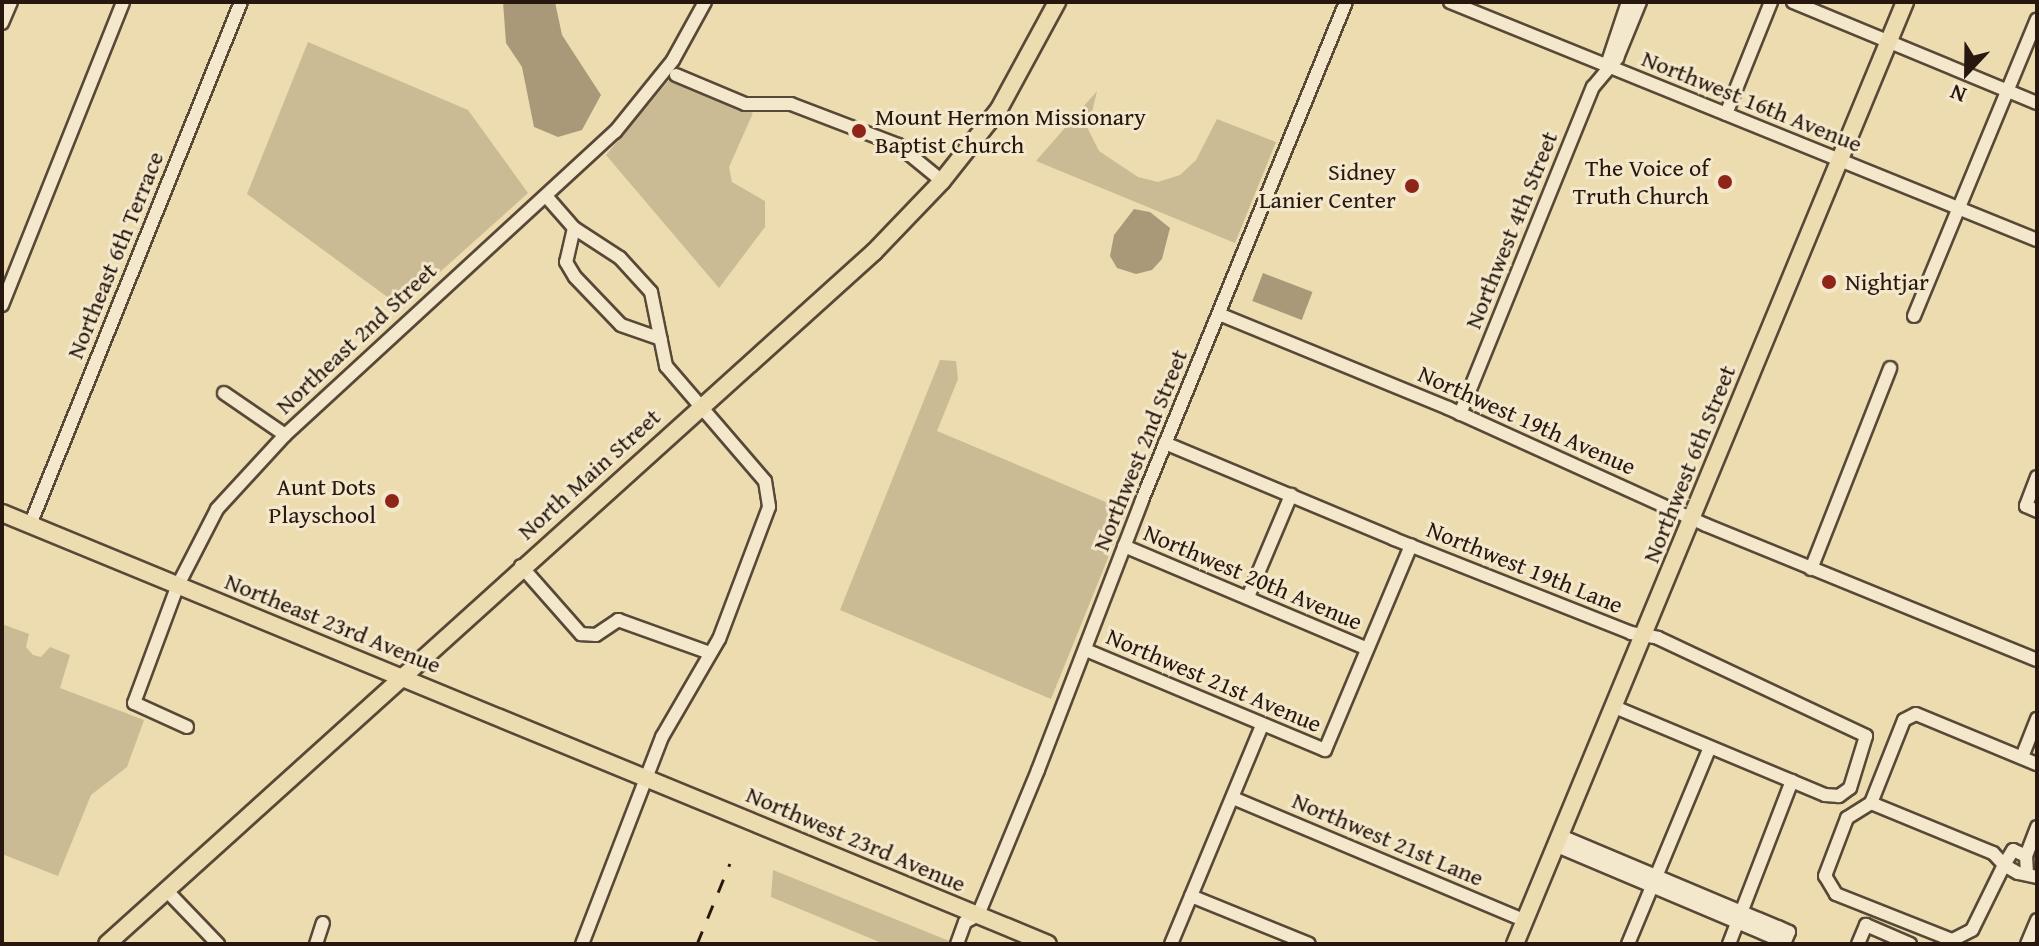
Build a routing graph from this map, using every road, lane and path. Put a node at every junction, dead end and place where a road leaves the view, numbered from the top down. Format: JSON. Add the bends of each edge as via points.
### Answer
{"nodes":[{"id":1,"x":11,"y":2,"type":"edge"},
{"id":2,"x":123,"y":2,"type":"edge"},
{"id":3,"x":241,"y":2,"type":"edge"},
{"id":4,"x":705,"y":2,"type":"edge"},
{"id":5,"x":1057,"y":2,"type":"edge"},
{"id":6,"x":1346,"y":2,"type":"edge"},
{"id":7,"x":1450,"y":2,"type":"edge"},
{"id":8,"x":1628,"y":2,"type":"edge"},
{"id":9,"x":1640,"y":2,"type":"edge"},
{"id":10,"x":1771,"y":2,"type":"edge"},
{"id":11,"x":1793,"y":2,"type":"edge"},
{"id":12,"x":1905,"y":2,"type":"edge"},
{"id":13,"x":2037,"y":19,"type":"edge"},
{"id":14,"x":2,"y":23,"type":"edge"},
{"id":15,"x":1889,"y":42,"type":"junction"},
{"id":16,"x":1607,"y":65,"type":"junction"},
{"id":17,"x":676,"y":75,"type":"dead end"},
{"id":18,"x":2006,"y":90,"type":"junction"},
{"id":19,"x":2037,"y":103,"type":"edge"},
{"id":20,"x":1726,"y":114,"type":"junction"},
{"id":21,"x":1840,"y":160,"type":"junction"},
{"id":22,"x":942,"y":181,"type":"junction"},
{"id":23,"x":546,"y":196,"type":"junction"},
{"id":24,"x":1957,"y":209,"type":"junction"},
{"id":25,"x":574,"y":228,"type":"junction"},
{"id":26,"x":2037,"y":240,"type":"edge"},
{"id":27,"x":2,"y":305,"type":"edge"},
{"id":28,"x":1219,"y":314,"type":"junction"},
{"id":29,"x":1914,"y":316,"type":"dead end"},
{"id":30,"x":661,"y":339,"type":"junction"},
{"id":31,"x":1890,"y":368,"type":"dead end"},
{"id":32,"x":224,"y":393,"type":"dead end"},
{"id":33,"x":700,"y":407,"type":"junction"},
{"id":34,"x":1460,"y":414,"type":"junction"},
{"id":35,"x":285,"y":435,"type":"junction"},
{"id":36,"x":1165,"y":443,"type":"junction"},
{"id":37,"x":2037,"y":477,"type":"edge"},
{"id":38,"x":1291,"y":495,"type":"junction"},
{"id":39,"x":2037,"y":511,"type":"edge"},
{"id":40,"x":2,"y":513,"type":"edge"},
{"id":41,"x":1694,"y":516,"type":"junction"},
{"id":42,"x":30,"y":525,"type":"junction"},
{"id":43,"x":1411,"y":545,"type":"junction"},
{"id":44,"x":1124,"y":546,"type":"junction"},
{"id":45,"x":521,"y":566,"type":"junction"},
{"id":46,"x":1811,"y":569,"type":"junction"},
{"id":47,"x":178,"y":585,"type":"junction"},
{"id":48,"x":1248,"y":597,"type":"junction"},
{"id":49,"x":1645,"y":636,"type":"junction"},
{"id":50,"x":1365,"y":648,"type":"junction"},
{"id":51,"x":1086,"y":650,"type":"junction"},
{"id":52,"x":710,"y":653,"type":"junction"},
{"id":53,"x":2037,"y":660,"type":"edge"},
{"id":54,"x":402,"y":678,"type":"junction"},
{"id":55,"x":1615,"y":707,"type":"junction"},
{"id":56,"x":2037,"y":719,"type":"edge"},
{"id":57,"x":1262,"y":725,"type":"junction"},
{"id":58,"x":187,"y":727,"type":"dead end"},
{"id":59,"x":1709,"y":749,"type":"junction"},
{"id":60,"x":2022,"y":757,"type":"junction"},
{"id":61,"x":2037,"y":764,"type":"edge"},
{"id":62,"x":645,"y":778,"type":"junction"},
{"id":63,"x":1792,"y":781,"type":"junction"},
{"id":64,"x":1233,"y":798,"type":"junction"},
{"id":65,"x":1871,"y":803,"type":"junction"},
{"id":66,"x":2037,"y":827,"type":"edge"},
{"id":67,"x":1559,"y":841,"type":"junction"},
{"id":68,"x":2026,"y":856,"type":"junction"},
{"id":69,"x":2004,"y":865,"type":"junction"},
{"id":70,"x":2032,"y":875,"type":"edge"},
{"id":71,"x":1654,"y":882,"type":"junction"},
{"id":72,"x":167,"y":891,"type":"junction"},
{"id":73,"x":1191,"y":896,"type":"junction"},
{"id":74,"x":978,"y":915,"type":"junction"},
{"id":75,"x":1740,"y":917,"type":"junction"},
{"id":76,"x":2037,"y":920,"type":"edge"},
{"id":77,"x":1525,"y":921,"type":"junction"},
{"id":78,"x":323,"y":923,"type":"dead end"},
{"id":79,"x":1786,"y":939,"type":"edge"},
{"id":80,"x":107,"y":944,"type":"edge"},
{"id":81,"x":218,"y":944,"type":"edge"},
{"id":82,"x":316,"y":944,"type":"edge"},
{"id":83,"x":582,"y":944,"type":"edge"},
{"id":84,"x":957,"y":944,"type":"edge"},
{"id":85,"x":1048,"y":944,"type":"edge"},
{"id":86,"x":1171,"y":944,"type":"edge"},
{"id":87,"x":1309,"y":944,"type":"edge"},
{"id":88,"x":1515,"y":944,"type":"edge"},
{"id":89,"x":1628,"y":944,"type":"edge"},
{"id":90,"x":1729,"y":944,"type":"edge"},
{"id":91,"x":1858,"y":944,"type":"edge"},
{"id":92,"x":1910,"y":944,"type":"edge"},
{"id":93,"x":2027,"y":944,"type":"edge"}],
"edges":[{"from":1,"to":14,"type":"street"},
{"from":2,"to":27,"type":"street"},
{"from":3,"to":42,"type":"street","name":"Northeast 6th Terrace"},
{"from":4,"to":23,"type":"street","name":"Northeast 2nd Street","via":[[648,94]]},
{"from":5,"to":22,"type":"main road","name":"North Main Street","via":[[999,109]]},
{"from":6,"to":28,"type":"street","name":"Northwest 2nd Street"},
{"from":7,"to":16,"type":"street","name":"Northwest 16th Avenue"},
{"from":8,"to":16,"type":"street","name":"Northwest 4th Street"},
{"from":9,"to":16,"type":"street","name":"Northwest 4th Street","via":[[1617,58]]},
{"from":10,"to":20,"type":"street"},
{"from":11,"to":15,"type":"street"},
{"from":12,"to":15,"type":"main road","name":"Northwest 6th Street"},
{"from":13,"to":18,"type":"street"},
{"from":15,"to":18,"type":"street"},
{"from":15,"to":21,"type":"main road","name":"Northwest 6th Street"},
{"from":16,"to":20,"type":"street","name":"Northwest 16th Avenue"},
{"from":16,"to":34,"type":"street","name":"Northwest 4th Street","via":[[1593,87]]},
{"from":17,"to":22,"type":"street","via":[[745,104],[791,104],[898,145]]},
{"from":18,"to":19,"type":"street"},
{"from":18,"to":24,"type":"street"},
{"from":20,"to":21,"type":"street","name":"Northwest 16th Avenue"},
{"from":21,"to":24,"type":"street","name":"Northwest 16th Avenue"},
{"from":21,"to":41,"type":"main road","name":"Northwest 6th Street"},
{"from":22,"to":33,"type":"main road","name":"North Main Street","via":[[874,252]]},
{"from":23,"to":25,"type":"street"},
{"from":23,"to":35,"type":"street","name":"Northeast 2nd Street"},
{"from":24,"to":26,"type":"street","name":"Northwest 16th Avenue"},
{"from":24,"to":29,"type":"street"},
{"from":25,"to":30,"type":"street","via":[[620,258],[643,282],[658,314]]},
{"from":25,"to":30,"type":"street","via":[[566,262],[575,277],[621,325]]},
{"from":28,"to":34,"type":"street","name":"Northwest 19th Avenue"},
{"from":28,"to":36,"type":"street","name":"Northwest 2nd Street"},
{"from":30,"to":33,"type":"street","via":[[666,366]]},
{"from":31,"to":46,"type":"street"},
{"from":32,"to":35,"type":"street"},
{"from":33,"to":45,"type":"main road","name":"North Main Street"},
{"from":33,"to":52,"type":"street","via":[[765,481],[769,507]]},
{"from":34,"to":41,"type":"street","name":"Northwest 19th Avenue"},
{"from":35,"to":47,"type":"street","name":"Northeast 2nd Street","via":[[217,509]]},
{"from":36,"to":38,"type":"street","name":"Northwest 19th Lane"},
{"from":36,"to":44,"type":"street","name":"Northwest 2nd Street"},
{"from":37,"to":39,"type":"street","via":[[2026,506]]},
{"from":38,"to":43,"type":"street","name":"Northwest 19th Lane"},
{"from":38,"to":48,"type":"street"},
{"from":40,"to":42,"type":"main road","name":"Northeast 23rd Avenue"},
{"from":41,"to":46,"type":"street","name":"Northwest 19th Avenue"},
{"from":41,"to":49,"type":"main road","name":"Northwest 6th Street"},
{"from":42,"to":47,"type":"main road","name":"Northeast 23rd Avenue"},
{"from":43,"to":49,"type":"street","name":"Northwest 19th Lane"},
{"from":43,"to":50,"type":"street"},
{"from":44,"to":48,"type":"street","name":"Northwest 20th Avenue"},
{"from":44,"to":51,"type":"street","name":"Northwest 2nd Street"},
{"from":45,"to":52,"type":"street","via":[[581,634],[596,635],[618,620]]},
{"from":45,"to":54,"type":"main road","name":"North Main Street"},
{"from":46,"to":53,"type":"street","name":"Northwest 19th Avenue"},
{"from":47,"to":54,"type":"main road","name":"Northeast 23rd Avenue"},
{"from":47,"to":58,"type":"street","name":"Northeast 2nd Street","via":[[134,703]]},
{"from":48,"to":50,"type":"street","name":"Northwest 20th Avenue"},
{"from":49,"to":55,"type":"main road","name":"Northwest 6th Street"},
{"from":49,"to":63,"type":"street","name":"Northwest 19th Lane","via":[[1826,713],[1866,736],[1850,788],[1839,796]]},
{"from":50,"to":57,"type":"street","name":"Northwest 21st Avenue","via":[[1325,750]]},
{"from":51,"to":57,"type":"street","name":"Northwest 21st Avenue"},
{"from":51,"to":74,"type":"street","name":"Northwest 2nd Street"},
{"from":52,"to":62,"type":"street","via":[[676,705]]},
{"from":54,"to":62,"type":"main road","name":"Northeast 23rd Avenue"},
{"from":54,"to":72,"type":"main road","name":"North Main Street"},
{"from":55,"to":59,"type":"street"},
{"from":55,"to":67,"type":"main road","name":"Northwest 6th Street"},
{"from":56,"to":60,"type":"street"},
{"from":57,"to":64,"type":"street"},
{"from":59,"to":63,"type":"street"},
{"from":59,"to":71,"type":"street"},
{"from":60,"to":61,"type":"street"},
{"from":60,"to":65,"type":"street","via":[[1916,714],[1904,720]]},
{"from":62,"to":74,"type":"main road","name":"Northwest 23rd Avenue"},
{"from":62,"to":83,"type":"street"},
{"from":63,"to":75,"type":"street"},
{"from":64,"to":73,"type":"street"},
{"from":64,"to":77,"type":"street","name":"Northwest 21st Lane"},
{"from":65,"to":69,"type":"street","via":[[1993,853]]},
{"from":65,"to":69,"type":"street","via":[[1855,808],[1847,818],[1825,876],[1836,894],[1952,940],[1972,930]]},
{"from":66,"to":68,"type":"street"},
{"from":67,"to":71,"type":"street"},
{"from":67,"to":77,"type":"main road","name":"Northwest 6th Street"},
{"from":68,"to":69,"type":"street","via":[[2013,850]]},
{"from":68,"to":70,"type":"street"},
{"from":69,"to":70,"type":"street"},
{"from":71,"to":75,"type":"street"},
{"from":71,"to":89,"type":"street"},
{"from":72,"to":80,"type":"main road","name":"North Main Street"},
{"from":72,"to":81,"type":"street"},
{"from":73,"to":86,"type":"street"},
{"from":73,"to":87,"type":"street"},
{"from":74,"to":84,"type":"street","name":"Northwest 2nd Street","via":[[965,922]]},
{"from":74,"to":85,"type":"main road","name":"Northwest 23rd Avenue"},
{"from":75,"to":79,"type":"street"},
{"from":75,"to":90,"type":"street"},
{"from":76,"to":93,"type":"street"},
{"from":77,"to":88,"type":"main road","name":"Northwest 6th Street"},
{"from":78,"to":82,"type":"street"},
{"from":91,"to":92,"type":"street","via":[[1866,925]]}]}
